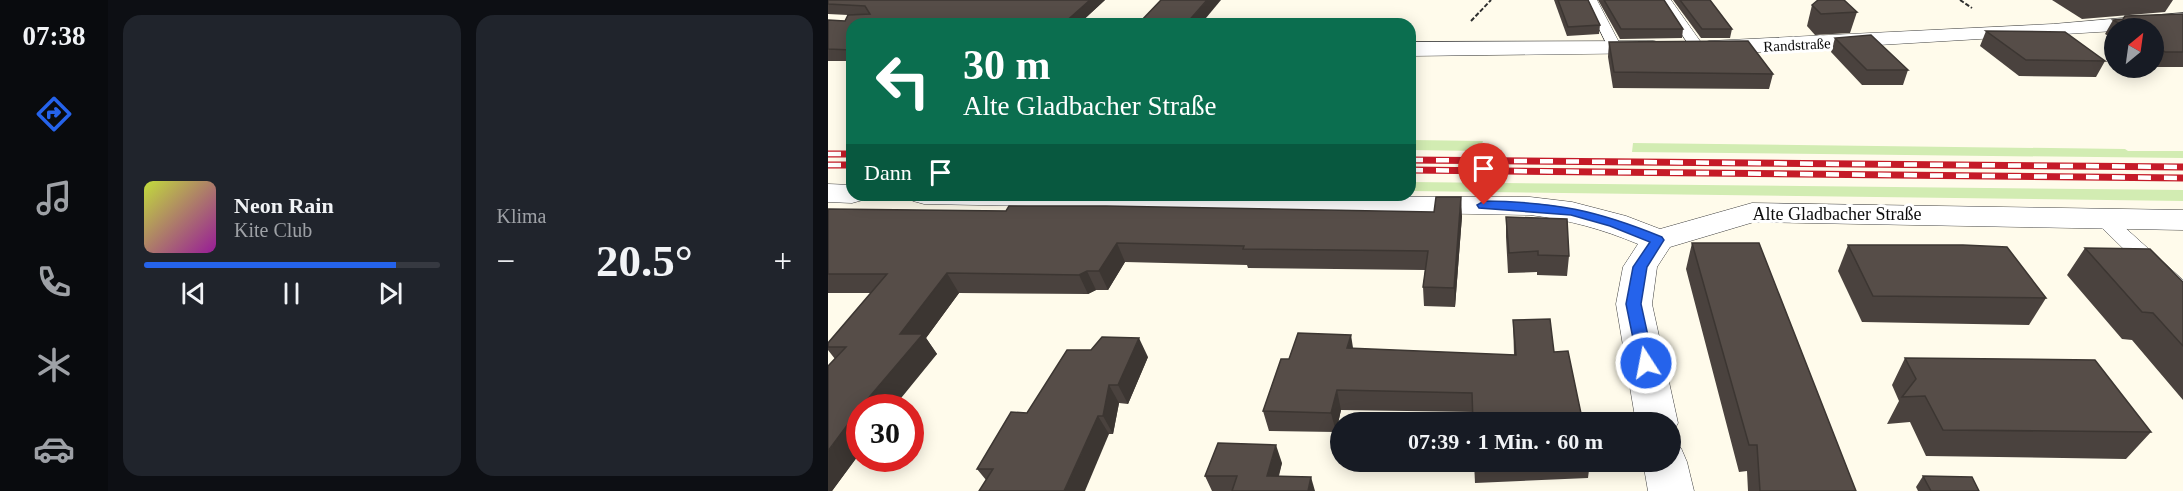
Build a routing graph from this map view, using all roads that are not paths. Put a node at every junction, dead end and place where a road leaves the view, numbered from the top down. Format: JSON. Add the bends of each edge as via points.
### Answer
{"nodes":[{"id":1,"x":1592,"y":0,"type":"edge"},
{"id":2,"x":1665,"y":0,"type":"edge"},
{"id":3,"x":2183,"y":19,"type":"edge"},
{"id":4,"x":1615,"y":48,"type":"junction"},
{"id":5,"x":1698,"y":48,"type":"junction"},
{"id":6,"x":1416,"y":49,"type":"edge"},
{"id":7,"x":828,"y":193,"type":"edge"},
{"id":8,"x":846,"y":194,"type":"edge"},
{"id":9,"x":1255,"y":201,"type":"edge"},
{"id":10,"x":2103,"y":218,"type":"junction"},
{"id":11,"x":2183,"y":220,"type":"edge"},
{"id":12,"x":1658,"y":240,"type":"junction"},
{"id":13,"x":2183,"y":293,"type":"edge"},
{"id":14,"x":1655,"y":412,"type":"edge"},
{"id":15,"x":1667,"y":472,"type":"edge"},
{"id":16,"x":1671,"y":491,"type":"edge"}],
"edges":[{"from":1,"to":4,"type":"lane"},
{"from":2,"to":5,"type":"lane"},
{"from":3,"to":5,"type":"street","name":"Randstraße","via":[[2041,31]]},
{"from":4,"to":5,"type":"street","name":"Randstraße"},
{"from":4,"to":6,"type":"street","name":"Randstraße"},
{"from":7,"to":8,"type":"street"},
{"from":9,"to":12,"type":"street","via":[[1530,206],[1572,211]]},
{"from":10,"to":11,"type":"street","name":"Alte Gladbacher Straße"},
{"from":10,"to":12,"type":"street","name":"Alte Gladbacher Straße","via":[[1752,212]]},
{"from":10,"to":13,"type":"lane"},
{"from":12,"to":14,"type":"street","via":[[1640,267],[1634,304]]},
{"from":15,"to":16,"type":"street"}]}
